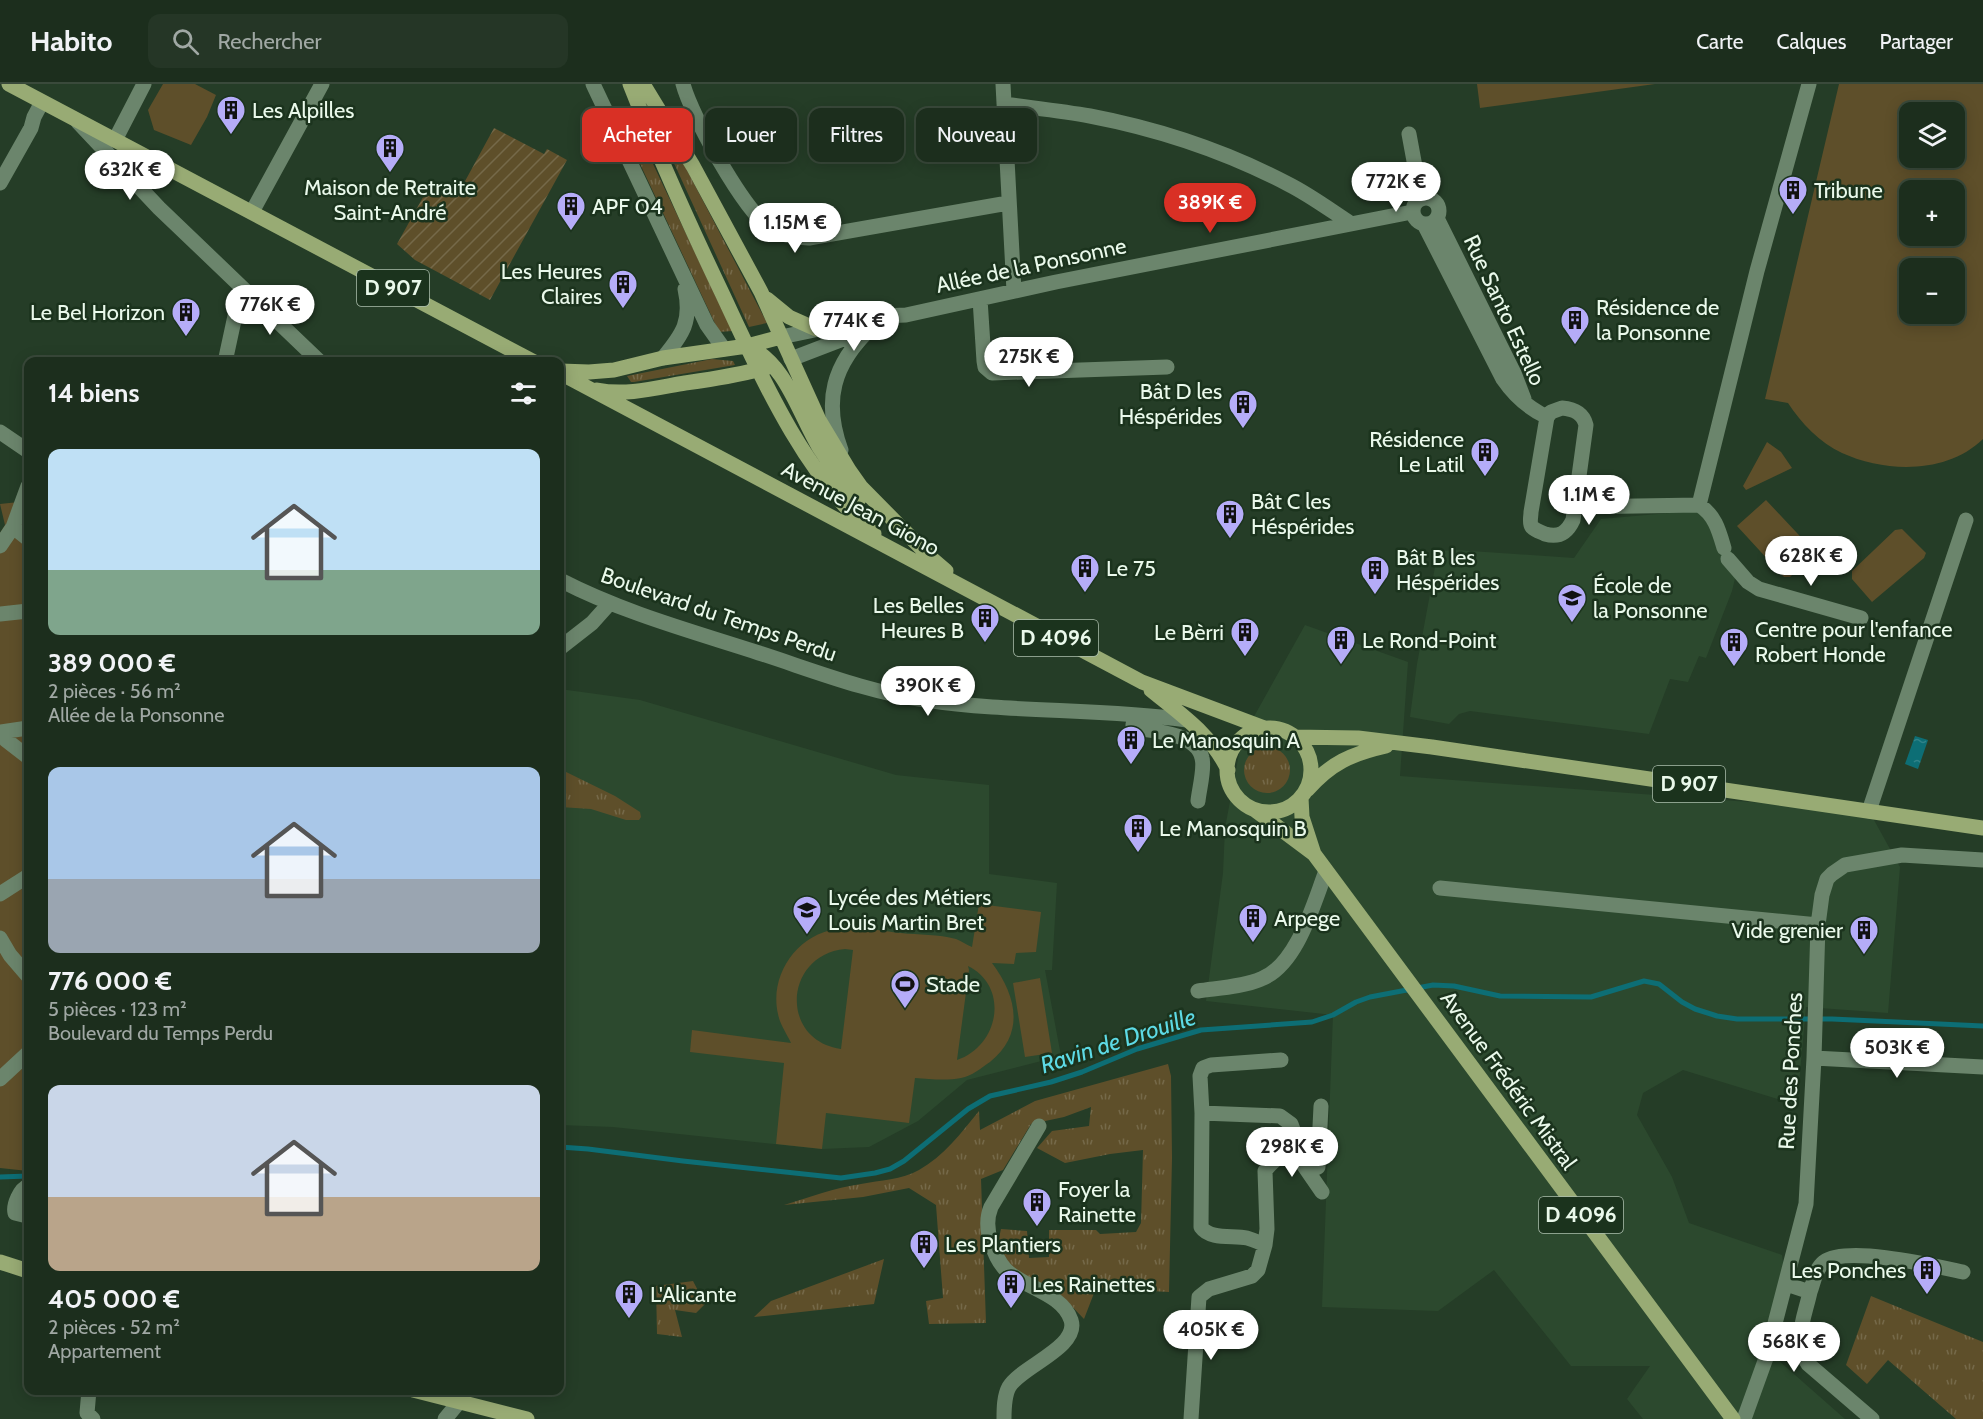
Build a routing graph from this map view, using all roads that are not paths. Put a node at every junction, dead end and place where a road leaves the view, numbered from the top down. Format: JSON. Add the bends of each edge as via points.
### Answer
{"nodes":[{"id":1,"x":9,"y":84,"type":"edge"},
{"id":2,"x":144,"y":84,"type":"edge"},
{"id":3,"x":322,"y":84,"type":"edge"},
{"id":4,"x":593,"y":84,"type":"edge"},
{"id":5,"x":630,"y":84,"type":"edge"},
{"id":6,"x":643,"y":84,"type":"edge"},
{"id":7,"x":683,"y":84,"type":"edge"},
{"id":8,"x":1809,"y":84,"type":"edge"},
{"id":9,"x":1001,"y":91,"type":"edge"},
{"id":10,"x":42,"y":102,"type":"junction"},
{"id":11,"x":78,"y":122,"type":"junction"},
{"id":12,"x":1409,"y":134,"type":"dead end"},
{"id":13,"x":115,"y":140,"type":"junction"},
{"id":14,"x":0,"y":183,"type":"edge"},
{"id":15,"x":1008,"y":203,"type":"junction"},
{"id":16,"x":1417,"y":206,"type":"junction"},
{"id":17,"x":252,"y":212,"type":"junction"},
{"id":18,"x":1431,"y":221,"type":"junction"},
{"id":19,"x":1350,"y":223,"type":"junction"},
{"id":20,"x":681,"y":268,"type":"junction"},
{"id":21,"x":241,"y":288,"type":"junction"},
{"id":22,"x":1014,"y":291,"type":"junction"},
{"id":23,"x":761,"y":292,"type":"junction"},
{"id":24,"x":980,"y":299,"type":"junction"},
{"id":25,"x":906,"y":315,"type":"junction"},
{"id":26,"x":816,"y":328,"type":"junction"},
{"id":27,"x":871,"y":328,"type":"junction"},
{"id":28,"x":781,"y":337,"type":"junction"},
{"id":29,"x":747,"y":346,"type":"junction"},
{"id":30,"x":724,"y":349,"type":"junction"},
{"id":31,"x":226,"y":357,"type":"edge"},
{"id":32,"x":315,"y":357,"type":"edge"},
{"id":33,"x":525,"y":357,"type":"edge"},
{"id":34,"x":663,"y":358,"type":"junction"},
{"id":35,"x":791,"y":359,"type":"junction"},
{"id":36,"x":1167,"y":367,"type":"dead end"},
{"id":37,"x":765,"y":368,"type":"junction"},
{"id":38,"x":614,"y":370,"type":"junction"},
{"id":39,"x":564,"y":372,"type":"edge"},
{"id":40,"x":564,"y":374,"type":"edge"},
{"id":41,"x":585,"y":387,"type":"junction"},
{"id":42,"x":608,"y":392,"type":"junction"},
{"id":43,"x":617,"y":405,"type":"junction"},
{"id":44,"x":1547,"y":417,"type":"junction"},
{"id":45,"x":0,"y":432,"type":"edge"},
{"id":46,"x":24,"y":448,"type":"edge"},
{"id":47,"x":849,"y":470,"type":"junction"},
{"id":48,"x":24,"y":497,"type":"edge"},
{"id":49,"x":1699,"y":505,"type":"junction"},
{"id":50,"x":1575,"y":507,"type":"junction"},
{"id":51,"x":1966,"y":520,"type":"dead end"},
{"id":52,"x":13,"y":527,"type":"junction"},
{"id":53,"x":24,"y":536,"type":"edge"},
{"id":54,"x":0,"y":546,"type":"edge"},
{"id":55,"x":894,"y":550,"type":"junction"},
{"id":56,"x":932,"y":559,"type":"junction"},
{"id":57,"x":564,"y":582,"type":"edge"},
{"id":58,"x":972,"y":592,"type":"junction"},
{"id":59,"x":609,"y":604,"type":"junction"},
{"id":60,"x":24,"y":611,"type":"edge"},
{"id":61,"x":0,"y":614,"type":"edge"},
{"id":62,"x":1861,"y":618,"type":"dead end"},
{"id":63,"x":564,"y":645,"type":"edge"},
{"id":64,"x":1142,"y":682,"type":"junction"},
{"id":65,"x":1187,"y":720,"type":"junction"},
{"id":66,"x":1133,"y":724,"type":"dead end"},
{"id":67,"x":24,"y":729,"type":"edge"},
{"id":68,"x":1267,"y":729,"type":"junction"},
{"id":69,"x":0,"y":733,"type":"edge"},
{"id":70,"x":1294,"y":737,"type":"junction"},
{"id":71,"x":1395,"y":744,"type":"junction"},
{"id":72,"x":24,"y":754,"type":"edge"},
{"id":73,"x":1228,"y":770,"type":"junction"},
{"id":74,"x":1304,"y":794,"type":"junction"},
{"id":75,"x":1198,"y":801,"type":"dead end"},
{"id":76,"x":1255,"y":810,"type":"junction"},
{"id":77,"x":1869,"y":811,"type":"junction"},
{"id":78,"x":1983,"y":828,"type":"edge"},
{"id":79,"x":1314,"y":854,"type":"junction"},
{"id":80,"x":1983,"y":860,"type":"edge"},
{"id":81,"x":1326,"y":871,"type":"junction"},
{"id":82,"x":24,"y":879,"type":"edge"},
{"id":83,"x":1440,"y":888,"type":"dead end"},
{"id":84,"x":0,"y":894,"type":"edge"},
{"id":85,"x":1818,"y":925,"type":"junction"},
{"id":86,"x":0,"y":938,"type":"edge"},
{"id":87,"x":24,"y":971,"type":"edge"},
{"id":88,"x":1198,"y":991,"type":"dead end"},
{"id":89,"x":24,"y":1057,"type":"edge"},
{"id":90,"x":1814,"y":1058,"type":"junction"},
{"id":91,"x":1281,"y":1060,"type":"dead end"},
{"id":92,"x":1983,"y":1067,"type":"edge"},
{"id":93,"x":0,"y":1079,"type":"edge"},
{"id":94,"x":1321,"y":1106,"type":"dead end"},
{"id":95,"x":1202,"y":1113,"type":"junction"},
{"id":96,"x":1039,"y":1126,"type":"dead end"},
{"id":97,"x":1291,"y":1145,"type":"junction"},
{"id":98,"x":1302,"y":1162,"type":"junction"},
{"id":99,"x":24,"y":1189,"type":"edge"},
{"id":100,"x":1322,"y":1192,"type":"dead end"},
{"id":101,"x":23,"y":1215,"type":"dead end"},
{"id":102,"x":1265,"y":1245,"type":"junction"},
{"id":103,"x":0,"y":1262,"type":"edge"},
{"id":104,"x":24,"y":1270,"type":"edge"},
{"id":105,"x":1963,"y":1272,"type":"dead end"},
{"id":106,"x":1786,"y":1284,"type":"junction"},
{"id":107,"x":1810,"y":1292,"type":"junction"},
{"id":108,"x":89,"y":1395,"type":"edge"},
{"id":109,"x":432,"y":1395,"type":"edge"},
{"id":110,"x":459,"y":1402,"type":"junction"},
{"id":111,"x":93,"y":1419,"type":"edge"},
{"id":112,"x":445,"y":1419,"type":"edge"},
{"id":113,"x":527,"y":1419,"type":"edge"},
{"id":114,"x":1004,"y":1419,"type":"edge"},
{"id":115,"x":1191,"y":1419,"type":"edge"},
{"id":116,"x":1733,"y":1419,"type":"edge"},
{"id":117,"x":1744,"y":1419,"type":"edge"},
{"id":118,"x":1872,"y":1419,"type":"edge"}],
"edges":[{"from":1,"to":10,"type":"main road","number":"D 907"},
{"from":2,"to":13,"type":"street"},
{"from":3,"to":17,"type":"street"},
{"from":4,"to":20,"type":"street"},
{"from":5,"to":29,"type":"main road","number":"D 4096"},
{"from":6,"to":23,"type":"main road","number":"D 4096","via":[[693,166]]},
{"from":7,"to":15,"type":"street","via":[[708,141],[739,191],[760,219],[777,232],[809,238]]},
{"from":8,"to":49,"type":"street","via":[[1757,271]]},
{"from":9,"to":15,"type":"street"},
{"from":9,"to":19,"type":"street","via":[[1158,133],[1238,160],[1289,184]]},
{"from":10,"to":11,"type":"main road","number":"D 907"},
{"from":10,"to":14,"type":"street"},
{"from":11,"to":13,"type":"main road","number":"D 907"},
{"from":11,"to":21,"type":"street"},
{"from":12,"to":16,"type":"street"},
{"from":13,"to":17,"type":"main road","number":"D 907"},
{"from":15,"to":22,"type":"street"},
{"from":16,"to":18,"type":"street","via":[[1416,221]]},
{"from":16,"to":18,"type":"street","via":[[1429,198],[1436,203],[1439,210]]},
{"from":16,"to":19,"type":"street","name":"Allée de la Ponsonne"},
{"from":17,"to":33,"type":"main road","number":"D 907"},
{"from":18,"to":44,"type":"street","name":"Rue Santo Estello","via":[[1503,379],[1525,402]]},
{"from":19,"to":22,"type":"street","name":"Allée de la Ponsonne"},
{"from":20,"to":30,"type":"street","via":[[707,325]]},
{"from":20,"to":34,"type":"street","via":[[688,300],[687,322]]},
{"from":21,"to":31,"type":"street"},
{"from":21,"to":32,"type":"street"},
{"from":22,"to":24,"type":"street","name":"Allée de la Ponsonne"},
{"from":23,"to":26,"type":"main road","via":[[789,317]]},
{"from":23,"to":28,"type":"main road","number":"D 4096"},
{"from":24,"to":25,"type":"street","name":"Allée de la Ponsonne"},
{"from":24,"to":36,"type":"street","via":[[983,355],[992,372]]},
{"from":25,"to":26,"type":"street","name":"Allée de la Ponsonne"},
{"from":25,"to":27,"type":"street","name":"Allée de la Ponsonne"},
{"from":26,"to":28,"type":"street","name":"Allée de la Ponsonne"},
{"from":27,"to":35,"type":"street","name":"Allée de la Ponsonne"},
{"from":27,"to":47,"type":"street","via":[[850,351],[834,387],[834,429]]},
{"from":28,"to":29,"type":"main road"},
{"from":28,"to":35,"type":"main road","number":"D 4096"},
{"from":29,"to":30,"type":"main road"},
{"from":29,"to":37,"type":"main road","number":"D 4096"},
{"from":30,"to":34,"type":"main road"},
{"from":34,"to":38,"type":"main road"},
{"from":35,"to":37,"type":"main road"},
{"from":35,"to":47,"type":"main road","number":"D 4096","via":[[819,420]]},
{"from":37,"to":42,"type":"main road","via":[[633,392]]},
{"from":37,"to":55,"type":"main road","number":"D 4096","via":[[787,424],[821,475],[859,520]]},
{"from":37,"to":56,"type":"main road","via":[[785,383],[842,480],[884,523]]},
{"from":38,"to":39,"type":"main road"},
{"from":38,"to":42,"type":"main road"},
{"from":40,"to":41,"type":"main road","name":"Avenue Jean Giono"},
{"from":41,"to":42,"type":"main road"},
{"from":41,"to":43,"type":"main road","name":"Avenue Jean Giono"},
{"from":42,"to":43,"type":"main road"},
{"from":43,"to":55,"type":"main road","name":"Avenue Jean Giono"},
{"from":44,"to":50,"type":"street","via":[[1562,408],[1576,411],[1585,420]]},
{"from":44,"to":50,"type":"street","via":[[1530,522],[1538,531],[1561,535],[1570,526]]},
{"from":45,"to":46,"type":"street"},
{"from":47,"to":56,"type":"main road","number":"D 4096"},
{"from":48,"to":52,"type":"street"},
{"from":49,"to":50,"type":"street"},
{"from":49,"to":62,"type":"street","via":[[1716,522],[1726,553],[1748,582],[1759,589]]},
{"from":51,"to":77,"type":"street"},
{"from":52,"to":53,"type":"street"},
{"from":52,"to":54,"type":"street"},
{"from":55,"to":58,"type":"main road","name":"Avenue Jean Giono","number":"D 4096"},
{"from":56,"to":58,"type":"main road","number":"D 4096"},
{"from":57,"to":59,"type":"street","name":"Boulevard du Temps Perdu"},
{"from":58,"to":64,"type":"main road","name":"Avenue Jean Giono","number":"D 4096"},
{"from":59,"to":63,"type":"street"},
{"from":59,"to":65,"type":"street","name":"Boulevard du Temps Perdu","via":[[907,698]]},
{"from":60,"to":61,"type":"street"},
{"from":64,"to":65,"type":"main road","name":"Avenue Jean Giono","number":"D 4096"},
{"from":64,"to":68,"type":"main road","name":"Avenue Jean Giono","number":"D 4096"},
{"from":65,"to":73,"type":"main road","name":"Avenue Jean Giono","number":"D 4096","via":[[1217,749]]},
{"from":66,"to":75,"type":"street","via":[[1132,728],[1188,740],[1198,748],[1203,760]]},
{"from":67,"to":69,"type":"street"},
{"from":68,"to":70,"type":"main road"},
{"from":68,"to":73,"type":"main road","via":[[1242,738],[1229,758]]},
{"from":69,"to":72,"type":"street"},
{"from":70,"to":71,"type":"main road","number":"D 907","via":[[1358,738]]},
{"from":70,"to":74,"type":"main road","via":[[1303,745],[1311,767]]},
{"from":71,"to":74,"type":"main road","number":"D 907","via":[[1351,756],[1323,774]]},
{"from":71,"to":77,"type":"main road","number":"D 907"},
{"from":73,"to":76,"type":"main road","via":[[1235,794]]},
{"from":74,"to":76,"type":"main road","via":[[1280,811]]},
{"from":74,"to":79,"type":"main road","name":"Avenue Frédéric Mistral","number":"D 4096","via":[[1302,817]]},
{"from":76,"to":79,"type":"main road","name":"Avenue Frédéric Mistral","number":"D 4096"},
{"from":77,"to":78,"type":"main road","number":"D 907"},
{"from":79,"to":81,"type":"main road","name":"Avenue Frédéric Mistral","number":"D 4096"},
{"from":80,"to":85,"type":"street","name":"Rue des Ponches","via":[[1902,855],[1845,865],[1827,879]]},
{"from":81,"to":88,"type":"street","via":[[1282,966],[1250,983]]},
{"from":81,"to":116,"type":"main road","name":"Avenue Frédéric Mistral","number":"D 4096"},
{"from":82,"to":84,"type":"street"},
{"from":83,"to":85,"type":"street"},
{"from":85,"to":90,"type":"street","name":"Rue des Ponches"},
{"from":86,"to":87,"type":"street"},
{"from":89,"to":93,"type":"street"},
{"from":90,"to":92,"type":"street"},
{"from":90,"to":106,"type":"street","name":"Rue des Ponches","via":[[1806,1204]]},
{"from":91,"to":95,"type":"street","via":[[1203,1068]]},
{"from":94,"to":98,"type":"street","via":[[1318,1167],[1310,1168]]},
{"from":95,"to":97,"type":"street","via":[[1284,1118],[1295,1132]]},
{"from":95,"to":102,"type":"street","via":[[1201,1227],[1210,1234]]},
{"from":96,"to":114,"type":"street","via":[[991,1207],[988,1231],[1004,1268],[1055,1300],[1067,1311],[1072,1325],[1062,1344],[1010,1385]]},
{"from":97,"to":98,"type":"street"},
{"from":97,"to":102,"type":"street","via":[[1265,1171]]},
{"from":98,"to":100,"type":"street"},
{"from":99,"to":101,"type":"street","via":[[14,1209]]},
{"from":102,"to":115,"type":"street","via":[[1255,1274],[1203,1291],[1199,1297]]},
{"from":103,"to":104,"type":"main road"},
{"from":105,"to":107,"type":"street","via":[[1898,1260],[1841,1257],[1822,1264]]},
{"from":106,"to":107,"type":"street"},
{"from":106,"to":117,"type":"street","name":"Rue des Ponches"},
{"from":107,"to":118,"type":"street","via":[[1799,1344],[1803,1357]]},
{"from":108,"to":111,"type":"street","via":[[87,1413]]},
{"from":109,"to":110,"type":"main road"},
{"from":110,"to":112,"type":"street"},
{"from":110,"to":113,"type":"main road"}]}
